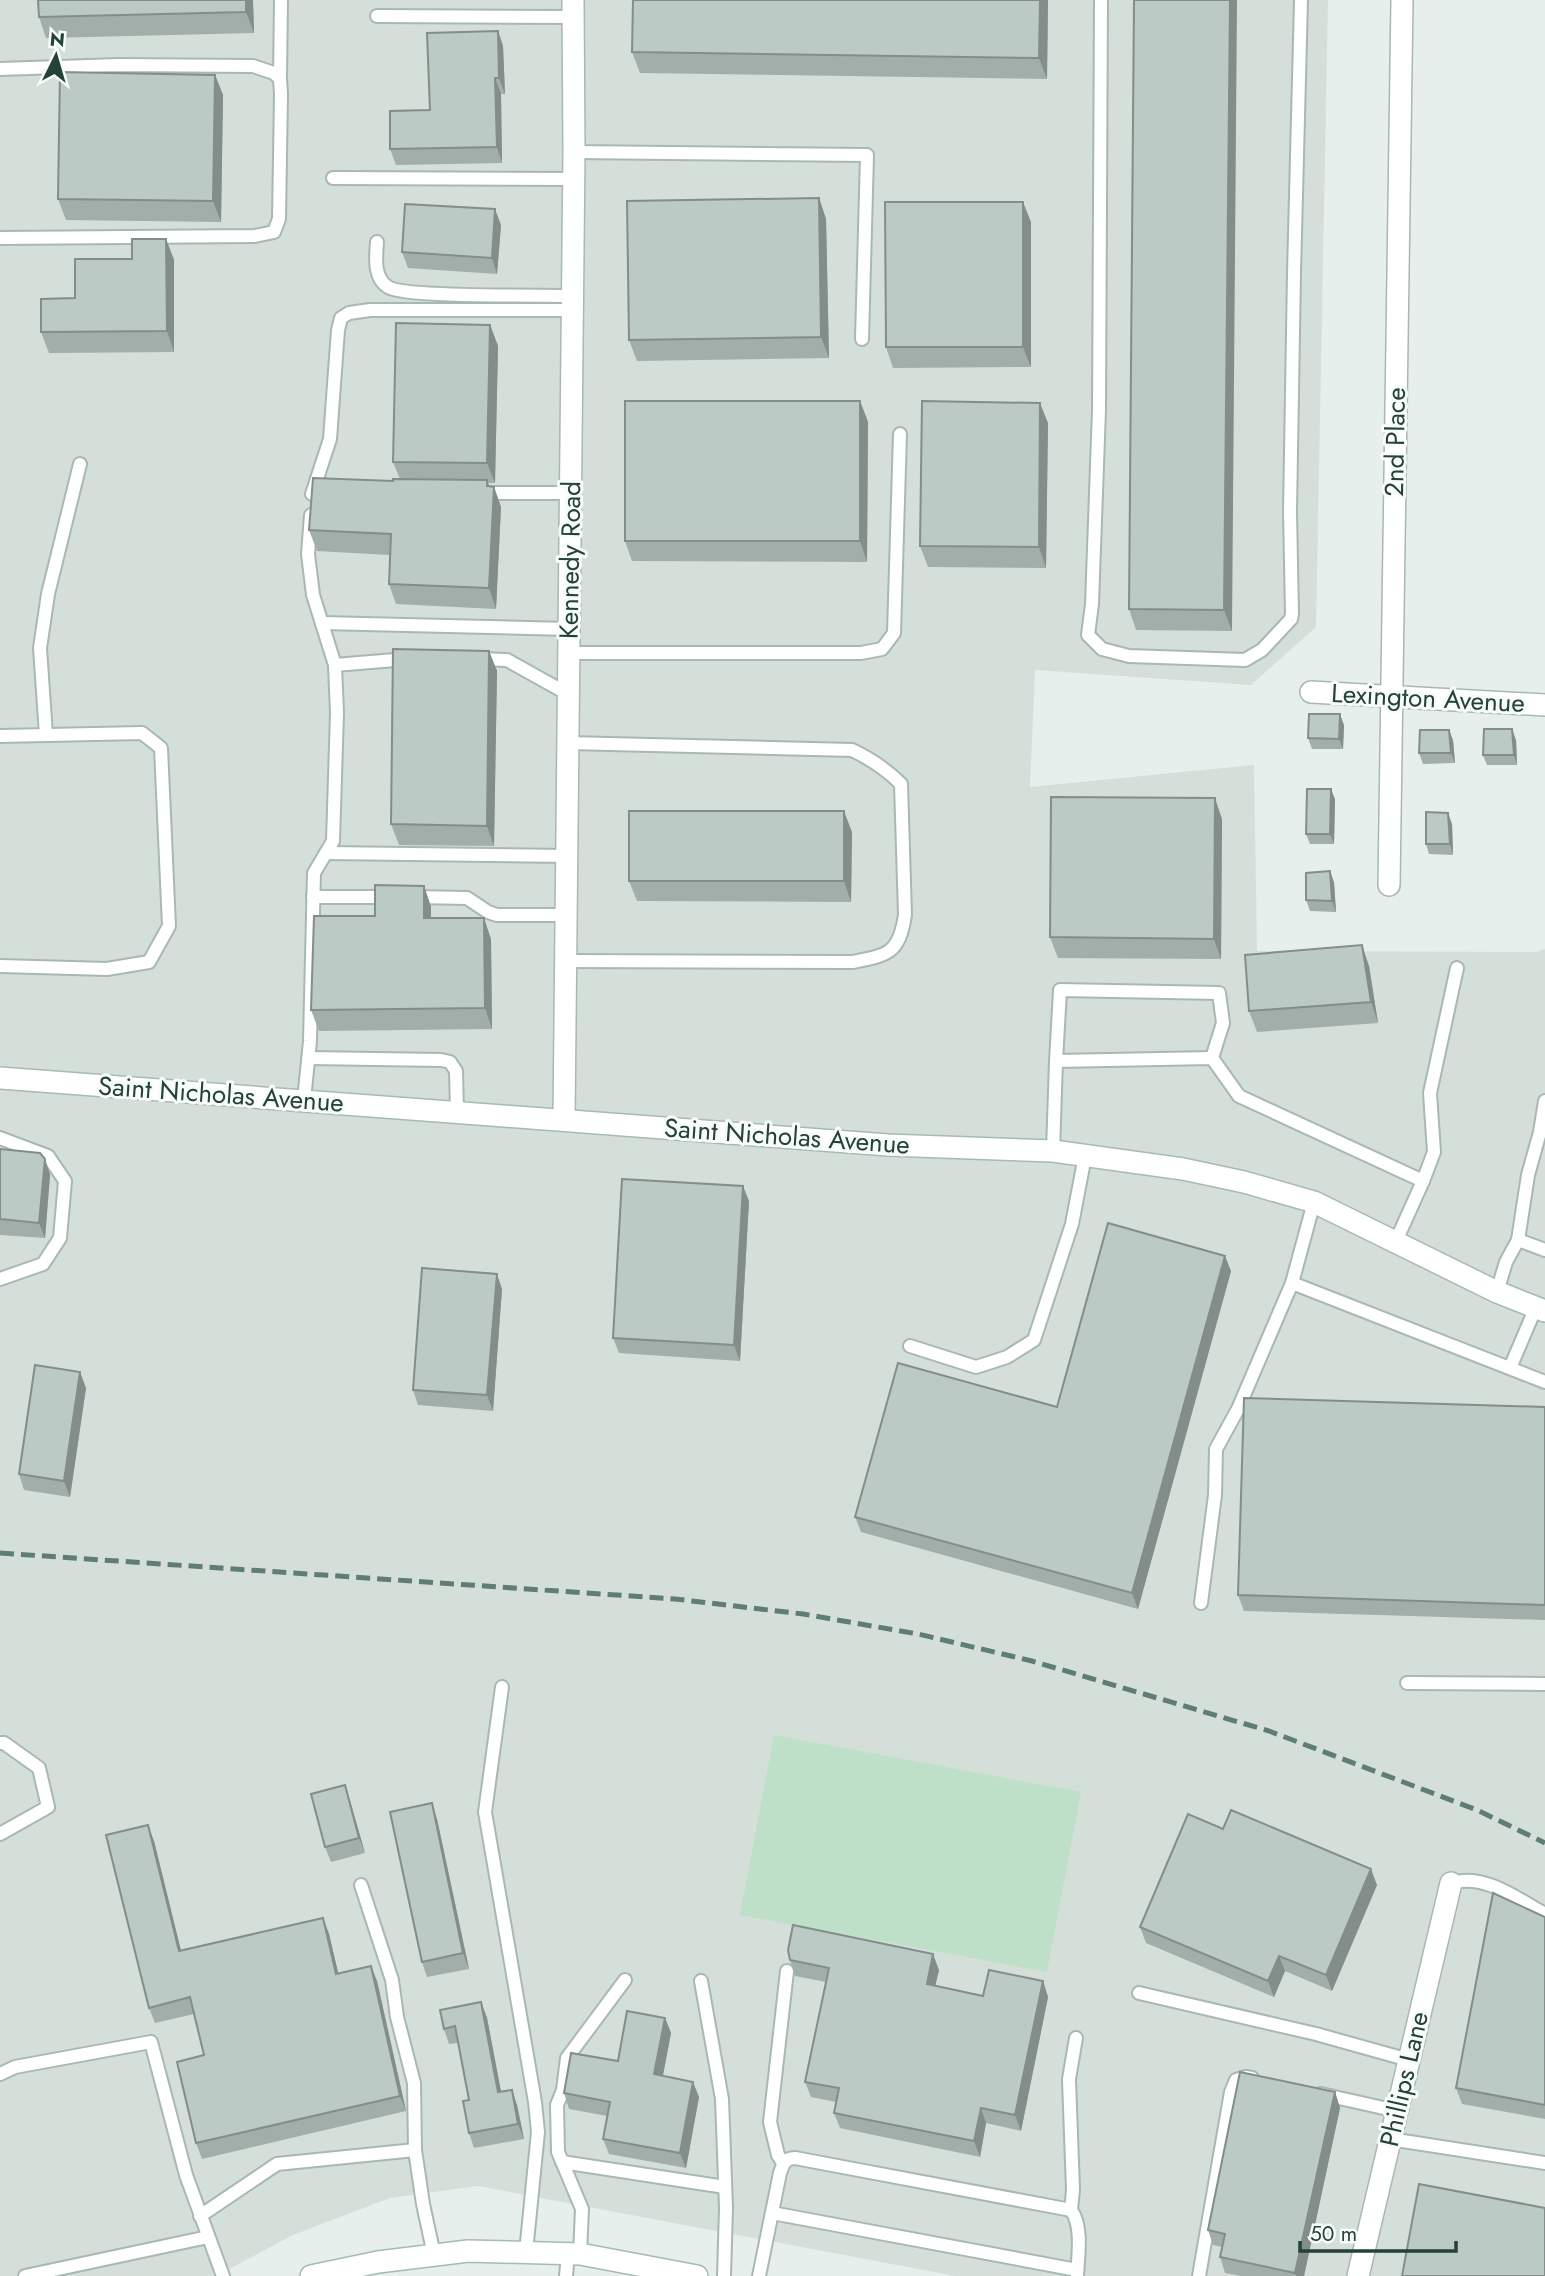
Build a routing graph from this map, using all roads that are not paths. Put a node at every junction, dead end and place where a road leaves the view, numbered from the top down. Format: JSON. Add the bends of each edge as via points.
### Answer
{"nodes":[{"id":1,"x":281,"y":0,"type":"edge"},
{"id":2,"x":1101,"y":0,"type":"edge"},
{"id":3,"x":1301,"y":0,"type":"edge"},
{"id":4,"x":1402,"y":0,"type":"edge"},
{"id":5,"x":573,"y":8,"type":"edge"},
{"id":6,"x":377,"y":16,"type":"dead end"},
{"id":7,"x":0,"y":69,"type":"edge"},
{"id":8,"x":280,"y":79,"type":"junction"},
{"id":9,"x":574,"y":152,"type":"junction"},
{"id":10,"x":333,"y":178,"type":"dead end"},
{"id":11,"x":574,"y":179,"type":"junction"},
{"id":12,"x":0,"y":238,"type":"edge"},
{"id":13,"x":377,"y":242,"type":"dead end"},
{"id":14,"x":573,"y":303,"type":"junction"},
{"id":15,"x":862,"y":339,"type":"dead end"},
{"id":16,"x":900,"y":434,"type":"dead end"},
{"id":17,"x":80,"y":464,"type":"dead end"},
{"id":18,"x":474,"y":493,"type":"edge"},
{"id":19,"x":571,"y":493,"type":"junction"},
{"id":20,"x":322,"y":624,"type":"junction"},
{"id":21,"x":569,"y":629,"type":"junction"},
{"id":22,"x":569,"y":653,"type":"junction"},
{"id":23,"x":415,"y":659,"type":"edge"},
{"id":24,"x":470,"y":659,"type":"edge"},
{"id":25,"x":335,"y":666,"type":"junction"},
{"id":26,"x":1311,"y":692,"type":"dead end"},
{"id":27,"x":568,"y":694,"type":"junction"},
{"id":28,"x":1392,"y":695,"type":"junction"},
{"id":29,"x":1545,"y":705,"type":"edge"},
{"id":30,"x":46,"y":734,"type":"junction"},
{"id":31,"x":0,"y":736,"type":"edge"},
{"id":32,"x":568,"y":743,"type":"junction"},
{"id":33,"x":326,"y":853,"type":"junction"},
{"id":34,"x":567,"y":856,"type":"junction"},
{"id":35,"x":1389,"y":885,"type":"dead end"},
{"id":36,"x":313,"y":897,"type":"junction"},
{"id":37,"x":566,"y":915,"type":"junction"},
{"id":38,"x":566,"y":961,"type":"junction"},
{"id":39,"x":0,"y":965,"type":"edge"},
{"id":40,"x":1457,"y":968,"type":"dead end"},
{"id":41,"x":309,"y":1058,"type":"junction"},
{"id":42,"x":1212,"y":1058,"type":"junction"},
{"id":43,"x":1056,"y":1061,"type":"junction"},
{"id":44,"x":0,"y":1077,"type":"edge"},
{"id":45,"x":304,"y":1100,"type":"junction"},
{"id":46,"x":1545,"y":1101,"type":"edge"},
{"id":47,"x":457,"y":1112,"type":"junction"},
{"id":48,"x":564,"y":1120,"type":"junction"},
{"id":49,"x":0,"y":1138,"type":"edge"},
{"id":50,"x":1053,"y":1152,"type":"junction"},
{"id":51,"x":1086,"y":1156,"type":"junction"},
{"id":52,"x":1423,"y":1181,"type":"junction"},
{"id":53,"x":1314,"y":1202,"type":"junction"},
{"id":54,"x":1518,"y":1240,"type":"junction"},
{"id":55,"x":1396,"y":1241,"type":"junction"},
{"id":56,"x":1545,"y":1250,"type":"edge"},
{"id":57,"x":0,"y":1279,"type":"edge"},
{"id":58,"x":1292,"y":1283,"type":"junction"},
{"id":59,"x":1497,"y":1292,"type":"junction"},
{"id":60,"x":1541,"y":1309,"type":"edge"},
{"id":61,"x":910,"y":1346,"type":"dead end"},
{"id":62,"x":1510,"y":1368,"type":"junction"},
{"id":63,"x":1545,"y":1382,"type":"edge"},
{"id":64,"x":1201,"y":1603,"type":"dead end"},
{"id":65,"x":1407,"y":1684,"type":"dead end"},
{"id":66,"x":1545,"y":1684,"type":"edge"},
{"id":67,"x":502,"y":1687,"type":"dead end"},
{"id":68,"x":0,"y":1743,"type":"edge"},
{"id":69,"x":0,"y":1834,"type":"edge"},
{"id":70,"x":1451,"y":1882,"type":"joint"},
{"id":71,"x":361,"y":1885,"type":"dead end"},
{"id":72,"x":1545,"y":1913,"type":"edge"},
{"id":73,"x":787,"y":1971,"type":"edge"},
{"id":74,"x":625,"y":1980,"type":"dead end"},
{"id":75,"x":701,"y":1981,"type":"dead end"},
{"id":76,"x":1139,"y":1993,"type":"dead end"},
{"id":77,"x":1076,"y":2038,"type":"dead end"},
{"id":78,"x":1409,"y":2060,"type":"junction"},
{"id":79,"x":0,"y":2074,"type":"edge"},
{"id":80,"x":1265,"y":2081,"type":"edge"},
{"id":81,"x":1302,"y":2090,"type":"edge"},
{"id":82,"x":1397,"y":2111,"type":"junction"},
{"id":83,"x":1390,"y":2139,"type":"junction"},
{"id":84,"x":415,"y":2150,"type":"junction"},
{"id":85,"x":562,"y":2162,"type":"junction"},
{"id":86,"x":783,"y":2163,"type":"junction"},
{"id":87,"x":1545,"y":2163,"type":"edge"},
{"id":88,"x":726,"y":2187,"type":"junction"},
{"id":89,"x":772,"y":2213,"type":"junction"},
{"id":90,"x":1073,"y":2213,"type":"junction"},
{"id":91,"x":200,"y":2216,"type":"junction"},
{"id":92,"x":208,"y":2237,"type":"junction"},
{"id":93,"x":526,"y":2252,"type":"junction"},
{"id":94,"x":574,"y":2253,"type":"junction"},
{"id":95,"x":434,"y":2255,"type":"junction"},
{"id":96,"x":1077,"y":2273,"type":"edge"},
{"id":97,"x":25,"y":2276,"type":"edge"},
{"id":98,"x":223,"y":2276,"type":"edge"},
{"id":99,"x":313,"y":2276,"type":"edge"},
{"id":100,"x":566,"y":2276,"type":"edge"},
{"id":101,"x":697,"y":2276,"type":"edge"},
{"id":102,"x":724,"y":2276,"type":"edge"},
{"id":103,"x":759,"y":2276,"type":"edge"},
{"id":104,"x":1199,"y":2276,"type":"edge"},
{"id":105,"x":1358,"y":2276,"type":"edge"}],
"edges":[{"from":1,"to":8,"type":"lane"},
{"from":2,"to":3,"type":"lane","via":[[1099,410],[1088,635],[1102,649],[1129,656],[1245,660],[1262,650],[1292,614]]},
{"from":4,"to":28,"type":"street","name":"2nd Place"},
{"from":5,"to":6,"type":"lane"},
{"from":5,"to":9,"type":"street","name":"Kennedy Road"},
{"from":7,"to":8,"type":"lane","via":[[253,66]]},
{"from":8,"to":12,"type":"lane","via":[[279,219],[274,232],[255,236]]},
{"from":9,"to":11,"type":"street","name":"Kennedy Road"},
{"from":9,"to":15,"type":"lane","via":[[867,156]]},
{"from":10,"to":11,"type":"lane"},
{"from":11,"to":14,"type":"street","name":"Kennedy Road"},
{"from":13,"to":14,"type":"lane","via":[[380,278],[393,290]]},
{"from":14,"to":19,"type":"street","name":"Kennedy Road"},
{"from":14,"to":20,"type":"lane","via":[[370,310],[341,318],[330,439],[308,554]]},
{"from":16,"to":22,"type":"lane","via":[[894,633],[882,649],[861,653]]},
{"from":17,"to":30,"type":"lane","via":[[48,594],[40,648]]},
{"from":18,"to":19,"type":"lane"},
{"from":19,"to":21,"type":"street","name":"Kennedy Road"},
{"from":20,"to":21,"type":"lane"},
{"from":20,"to":25,"type":"lane"},
{"from":21,"to":22,"type":"street","name":"Kennedy Road"},
{"from":22,"to":27,"type":"street","name":"Kennedy Road"},
{"from":23,"to":25,"type":"lane"},
{"from":24,"to":27,"type":"lane","via":[[507,660]]},
{"from":25,"to":33,"type":"lane","via":[[333,841]]},
{"from":26,"to":28,"type":"street","name":"Lexington Avenue"},
{"from":27,"to":32,"type":"street","name":"Kennedy Road"},
{"from":28,"to":29,"type":"street","name":"Lexington Avenue"},
{"from":28,"to":35,"type":"street","name":"2nd Place"},
{"from":30,"to":31,"type":"lane"},
{"from":30,"to":39,"type":"lane","via":[[142,733],[161,748],[169,926],[149,962],[107,970]]},
{"from":32,"to":34,"type":"street","name":"Kennedy Road"},
{"from":32,"to":38,"type":"lane","via":[[852,750],[870,758],[901,784],[905,915],[902,936],[892,951],[853,962]]},
{"from":33,"to":34,"type":"lane"},
{"from":33,"to":36,"type":"lane","via":[[314,873]]},
{"from":34,"to":37,"type":"street","name":"Kennedy Road"},
{"from":36,"to":37,"type":"lane","via":[[467,898],[497,915]]},
{"from":36,"to":41,"type":"lane"},
{"from":37,"to":38,"type":"street","name":"Kennedy Road"},
{"from":38,"to":48,"type":"street","name":"Kennedy Road"},
{"from":40,"to":52,"type":"lane","via":[[1430,1093],[1434,1152]]},
{"from":41,"to":45,"type":"lane"},
{"from":41,"to":47,"type":"lane","via":[[450,1062],[456,1071]]},
{"from":42,"to":43,"type":"lane"},
{"from":42,"to":43,"type":"lane","via":[[1223,1023],[1219,993],[1060,990]]},
{"from":42,"to":52,"type":"lane","via":[[1239,1096]]},
{"from":43,"to":50,"type":"lane"},
{"from":44,"to":45,"type":"street","name":"Saint Nicholas Avenue"},
{"from":45,"to":47,"type":"street","name":"Saint Nicholas Avenue"},
{"from":46,"to":54,"type":"lane"},
{"from":47,"to":48,"type":"street","name":"Saint Nicholas Avenue"},
{"from":48,"to":50,"type":"street","name":"Saint Nicholas Avenue","via":[[888,1145]]},
{"from":49,"to":57,"type":"lane","via":[[48,1156],[65,1181],[60,1238],[43,1264]]},
{"from":50,"to":51,"type":"street","name":"Saint Nicholas Avenue"},
{"from":51,"to":53,"type":"street","name":"Saint Nicholas Avenue","via":[[1183,1169]]},
{"from":51,"to":61,"type":"lane","via":[[1072,1224],[1034,1340],[1006,1357],[976,1367]]},
{"from":52,"to":55,"type":"lane"},
{"from":53,"to":55,"type":"street","name":"Saint Nicholas Avenue"},
{"from":53,"to":58,"type":"lane"},
{"from":54,"to":56,"type":"lane"},
{"from":54,"to":59,"type":"lane"},
{"from":55,"to":59,"type":"street","name":"Saint Nicholas Avenue"},
{"from":58,"to":62,"type":"lane"},
{"from":58,"to":64,"type":"lane","via":[[1216,1449]]},
{"from":59,"to":60,"type":"street","name":"Saint Nicholas Avenue"},
{"from":60,"to":62,"type":"lane"},
{"from":62,"to":63,"type":"lane"},
{"from":65,"to":66,"type":"lane"},
{"from":67,"to":93,"type":"lane","via":[[485,1812],[537,2122]]},
{"from":68,"to":69,"type":"lane","via":[[39,1768],[48,1807]]},
{"from":70,"to":72,"type":"lane","via":[[1481,1880]]},
{"from":70,"to":78,"type":"street","name":"Phillips Lane"},
{"from":71,"to":84,"type":"lane","via":[[392,1980],[414,2083]]},
{"from":73,"to":86,"type":"lane","via":[[770,2122]]},
{"from":74,"to":85,"type":"lane","via":[[567,2058],[556,2124]]},
{"from":75,"to":88,"type":"lane","via":[[722,2099]]},
{"from":76,"to":78,"type":"lane"},
{"from":77,"to":90,"type":"lane","via":[[1069,2079]]},
{"from":78,"to":82,"type":"street","name":"Phillips Lane"},
{"from":79,"to":91,"type":"lane","via":[[15,2067],[151,2042]]},
{"from":80,"to":104,"type":"lane","via":[[1236,2080],[1231,2092]]},
{"from":81,"to":82,"type":"lane"},
{"from":82,"to":83,"type":"street","name":"Phillips Lane"},
{"from":83,"to":87,"type":"lane"},
{"from":83,"to":105,"type":"street","name":"Phillips Lane"},
{"from":84,"to":91,"type":"lane","via":[[277,2164]]},
{"from":84,"to":95,"type":"lane"},
{"from":85,"to":88,"type":"lane"},
{"from":85,"to":94,"type":"lane","via":[[582,2209]]},
{"from":86,"to":89,"type":"lane"},
{"from":86,"to":90,"type":"lane","via":[[795,2158]]},
{"from":88,"to":102,"type":"lane"},
{"from":89,"to":96,"type":"lane"},
{"from":89,"to":103,"type":"lane"},
{"from":90,"to":96,"type":"lane"},
{"from":91,"to":92,"type":"lane"},
{"from":92,"to":97,"type":"lane"},
{"from":92,"to":98,"type":"lane"},
{"from":93,"to":94,"type":"street"},
{"from":93,"to":95,"type":"street"},
{"from":94,"to":100,"type":"lane"},
{"from":94,"to":101,"type":"street"},
{"from":95,"to":99,"type":"street"}]}
